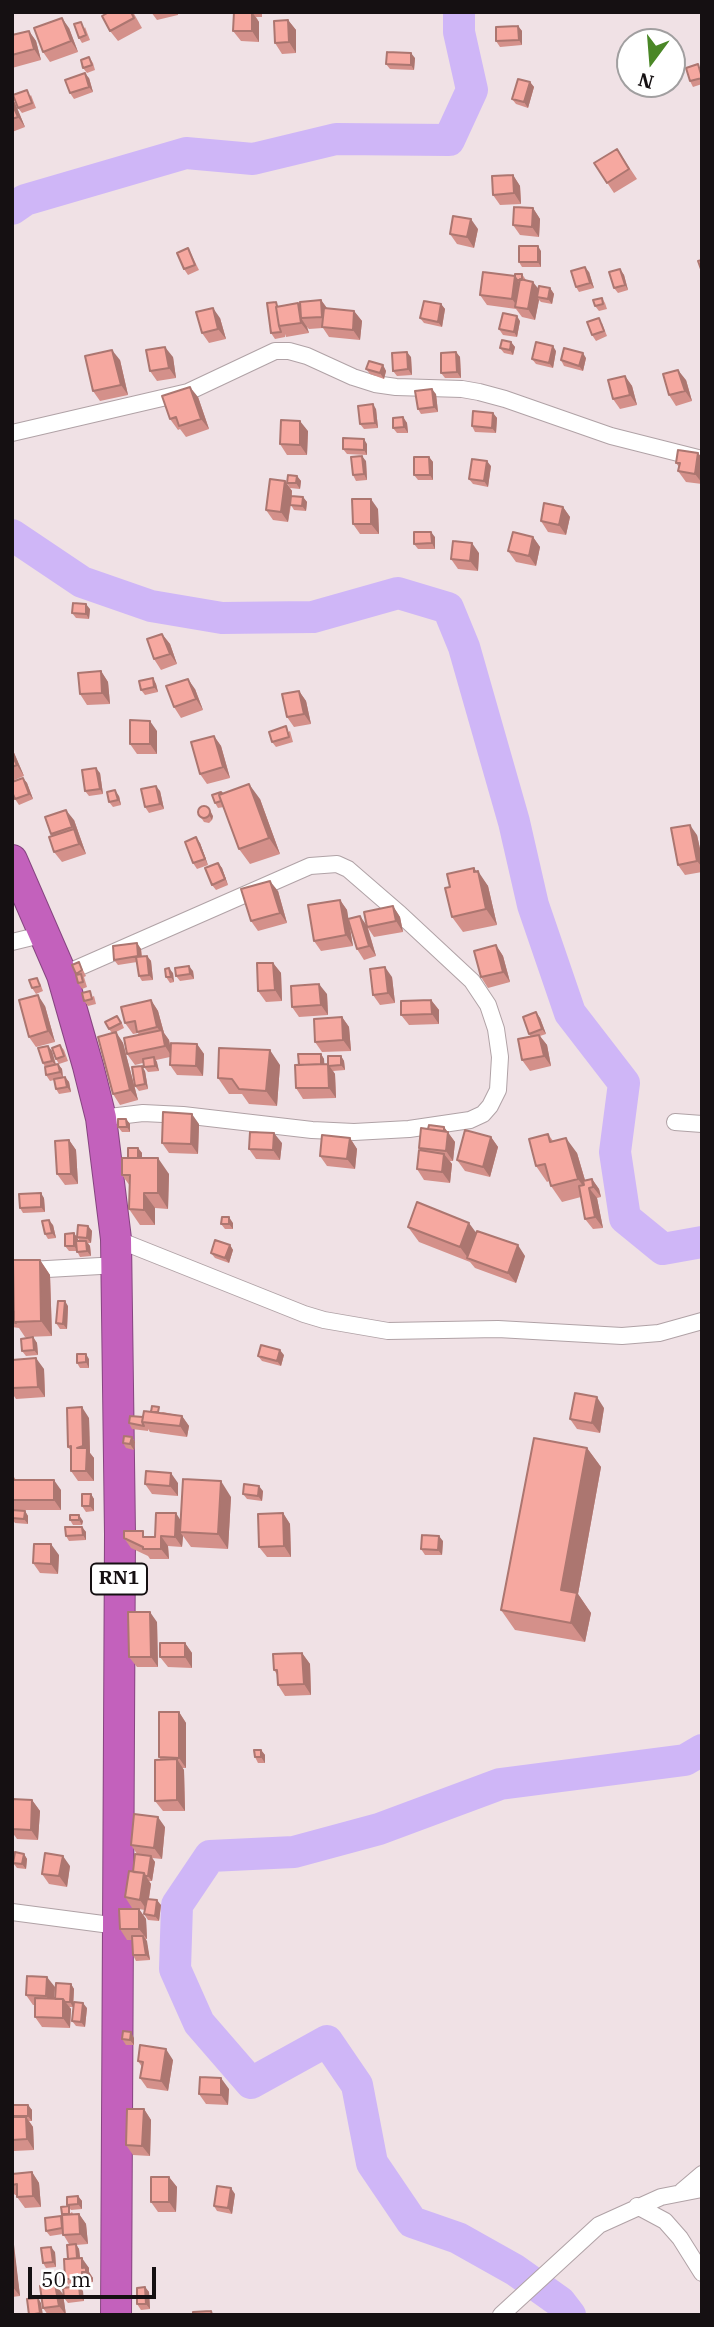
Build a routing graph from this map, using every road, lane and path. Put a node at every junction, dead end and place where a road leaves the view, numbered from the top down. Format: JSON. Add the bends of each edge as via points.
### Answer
{"nodes":[{"id":1,"x":12,"y":433,"type":"edge"},
{"id":2,"x":702,"y":459,"type":"edge"},
{"id":3,"x":12,"y":860,"type":"edge"},
{"id":4,"x":45,"y":934,"type":"junction"},
{"id":5,"x":12,"y":942,"type":"edge"},
{"id":6,"x":62,"y":975,"type":"junction"},
{"id":7,"x":101,"y":1118,"type":"junction"},
{"id":8,"x":675,"y":1122,"type":"dead end"},
{"id":9,"x":702,"y":1124,"type":"edge"},
{"id":10,"x":117,"y":1252,"type":"junction"},
{"id":11,"x":12,"y":1271,"type":"edge"},
{"id":12,"x":702,"y":1321,"type":"edge"},
{"id":13,"x":12,"y":1912,"type":"edge"},
{"id":14,"x":118,"y":1926,"type":"junction"},
{"id":15,"x":702,"y":2174,"type":"edge"},
{"id":16,"x":702,"y":2189,"type":"edge"},
{"id":17,"x":682,"y":2191,"type":"junction"},
{"id":18,"x":637,"y":2206,"type":"junction"},
{"id":19,"x":702,"y":2273,"type":"edge"},
{"id":20,"x":117,"y":2315,"type":"edge"},
{"id":21,"x":501,"y":2315,"type":"edge"}],
"edges":[{"from":1,"to":2,"type":"street","via":[[188,393],[275,351],[289,351],[375,384],[479,392],[611,436]]},
{"from":3,"to":4,"type":"highway","number":"RN1"},
{"from":4,"to":5,"type":"street"},
{"from":4,"to":6,"type":"highway","number":"RN1"},
{"from":6,"to":7,"type":"highway","number":"RN1"},
{"from":6,"to":7,"type":"street","via":[[310,866],[337,864],[472,981],[496,1028],[498,1090],[491,1106],[470,1120],[354,1132],[183,1115]]},
{"from":7,"to":10,"type":"highway","number":"RN1"},
{"from":8,"to":9,"type":"street"},
{"from":10,"to":11,"type":"street"},
{"from":10,"to":12,"type":"street","via":[[324,1320],[387,1331],[498,1329],[622,1336],[659,1333]]},
{"from":10,"to":14,"type":"highway","number":"RN1"},
{"from":13,"to":14,"type":"street"},
{"from":14,"to":20,"type":"highway","number":"RN1"},
{"from":15,"to":17,"type":"street"},
{"from":16,"to":17,"type":"street"},
{"from":17,"to":18,"type":"street"},
{"from":18,"to":19,"type":"street","via":[[665,2221]]},
{"from":18,"to":21,"type":"street","via":[[599,2225]]}]}
